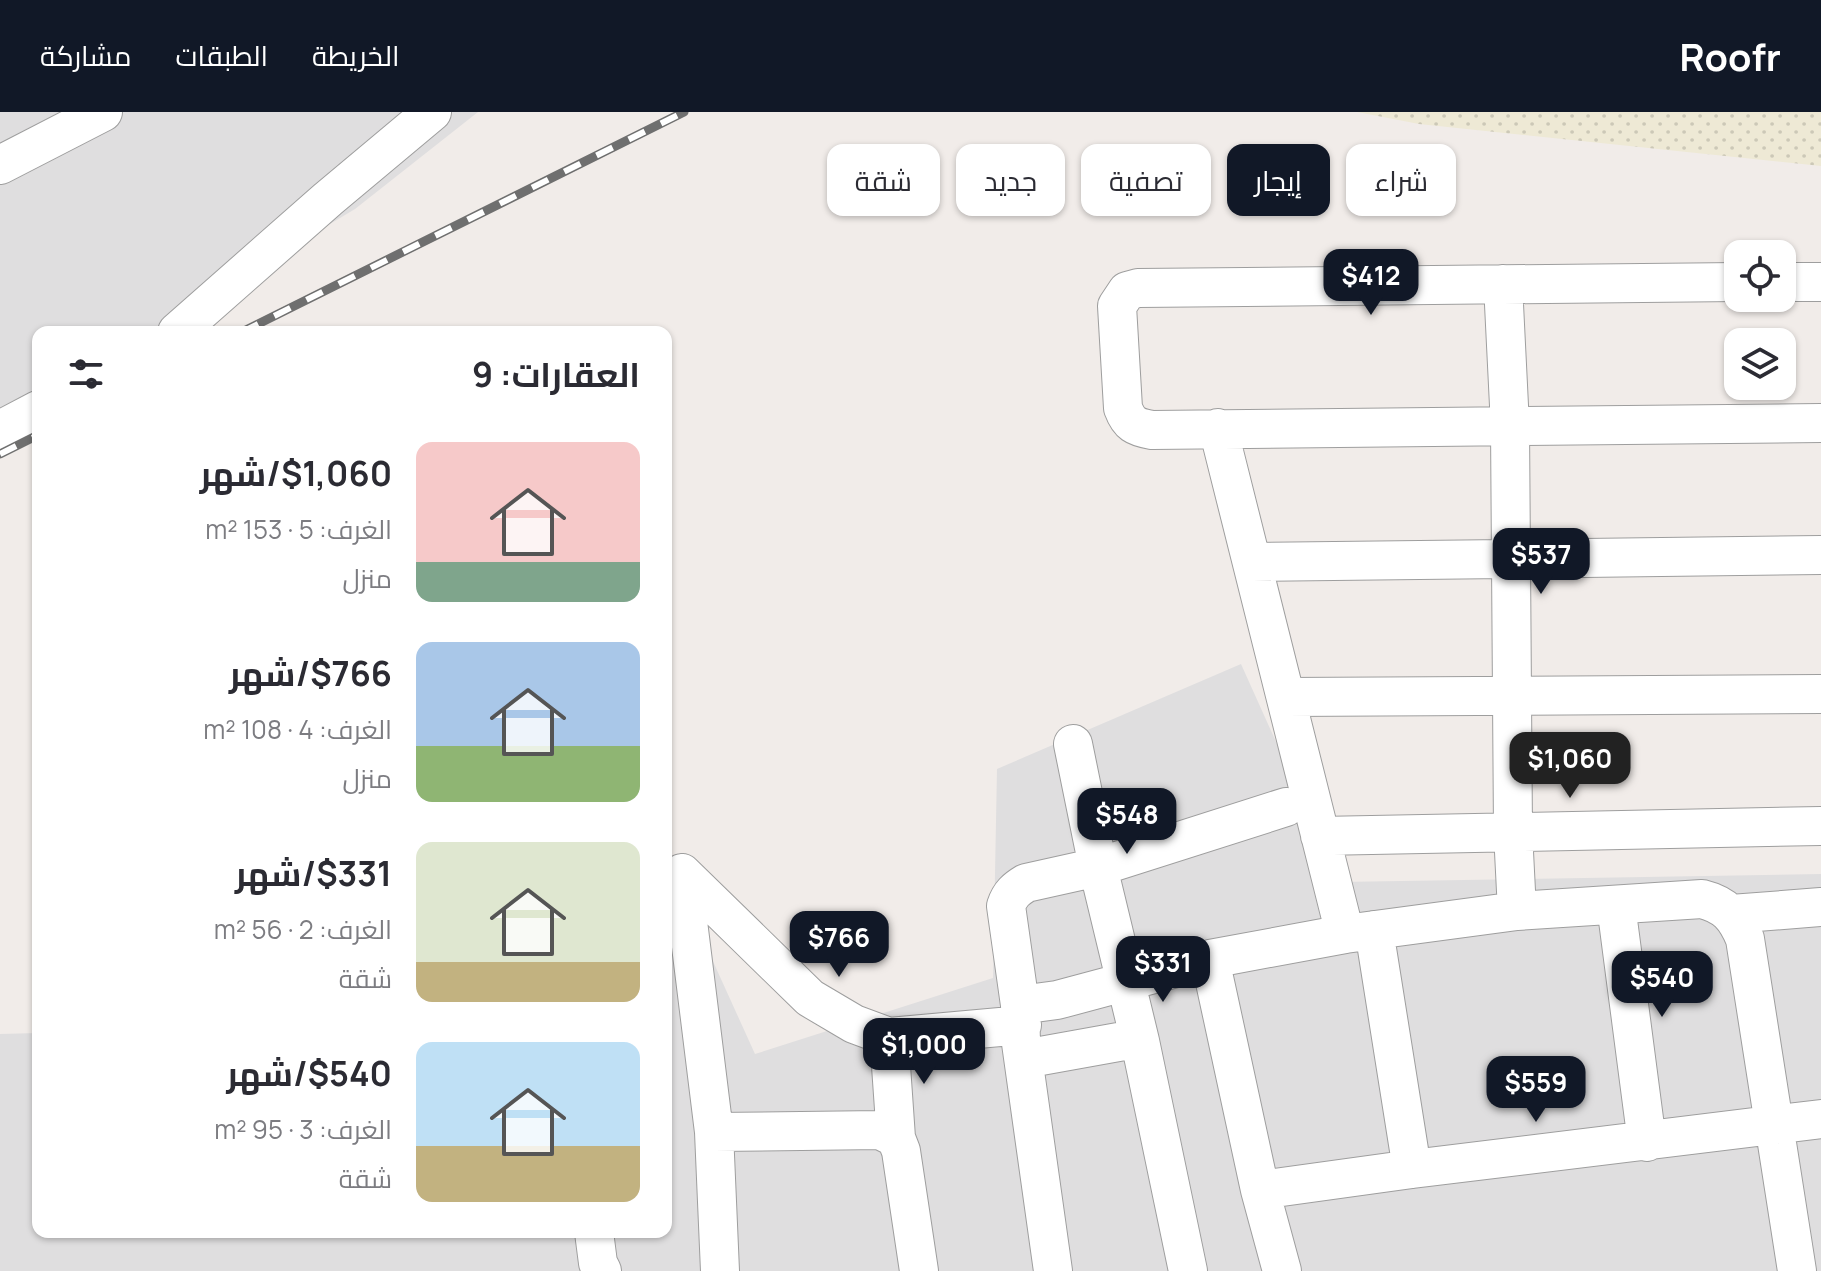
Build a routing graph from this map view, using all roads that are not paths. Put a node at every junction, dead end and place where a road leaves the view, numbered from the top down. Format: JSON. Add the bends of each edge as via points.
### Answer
{"nodes":[{"id":1,"x":103,"y":112,"type":"edge"},
{"id":2,"x":432,"y":112,"type":"edge"},
{"id":3,"x":0,"y":165,"type":"edge"},
{"id":4,"x":1724,"y":282,"type":"edge"},
{"id":5,"x":1796,"y":282,"type":"edge"},
{"id":6,"x":1821,"y":282,"type":"edge"},
{"id":7,"x":1503,"y":284,"type":"junction"},
{"id":8,"x":184,"y":326,"type":"edge"},
{"id":9,"x":32,"y":413,"type":"edge"},
{"id":10,"x":1821,"y":423,"type":"edge"},
{"id":11,"x":1510,"y":426,"type":"junction"},
{"id":12,"x":1218,"y":428,"type":"junction"},
{"id":13,"x":0,"y":430,"type":"edge"},
{"id":14,"x":1821,"y":555,"type":"edge"},
{"id":15,"x":1509,"y":559,"type":"junction"},
{"id":16,"x":1252,"y":562,"type":"junction"},
{"id":17,"x":1821,"y":694,"type":"edge"},
{"id":18,"x":1513,"y":696,"type":"junction"},
{"id":19,"x":1286,"y":697,"type":"junction"},
{"id":20,"x":1073,"y":744,"type":"dead end"},
{"id":21,"x":1286,"y":807,"type":"dead end"},
{"id":22,"x":1821,"y":826,"type":"edge"},
{"id":23,"x":1513,"y":832,"type":"junction"},
{"id":24,"x":1320,"y":836,"type":"junction"},
{"id":25,"x":1098,"y":867,"type":"junction"},
{"id":26,"x":1616,"y":905,"type":"junction"},
{"id":27,"x":1821,"y":907,"type":"edge"},
{"id":28,"x":1517,"y":911,"type":"junction"},
{"id":29,"x":1731,"y":914,"type":"junction"},
{"id":30,"x":1360,"y":932,"type":"junction"},
{"id":31,"x":1210,"y":959,"type":"junction"},
{"id":32,"x":1126,"y":981,"type":"junction"},
{"id":33,"x":1022,"y":1030,"type":"junction"},
{"id":34,"x":889,"y":1037,"type":"junction"},
{"id":35,"x":1140,"y":1041,"type":"junction"},
{"id":36,"x":1821,"y":1119,"type":"edge"},
{"id":37,"x":1775,"y":1126,"type":"junction"},
{"id":38,"x":714,"y":1132,"type":"junction"},
{"id":39,"x":896,"y":1138,"type":"junction"},
{"id":40,"x":1647,"y":1142,"type":"junction"},
{"id":41,"x":1412,"y":1169,"type":"junction"},
{"id":42,"x":1260,"y":1190,"type":"junction"},
{"id":43,"x":595,"y":1238,"type":"edge"},
{"id":44,"x":1821,"y":1270,"type":"edge"},
{"id":45,"x":602,"y":1271,"type":"edge"},
{"id":46,"x":720,"y":1271,"type":"edge"},
{"id":47,"x":919,"y":1271,"type":"edge"},
{"id":48,"x":1053,"y":1271,"type":"edge"},
{"id":49,"x":1188,"y":1271,"type":"edge"},
{"id":50,"x":1282,"y":1271,"type":"edge"},
{"id":51,"x":1797,"y":1271,"type":"edge"},
{"id":52,"x":1815,"y":1271,"type":"edge"}],
"edges":[{"from":1,"to":3,"type":"street"},
{"from":2,"to":8,"type":"street"},
{"from":4,"to":7,"type":"street"},
{"from":5,"to":6,"type":"street"},
{"from":7,"to":11,"type":"street"},
{"from":7,"to":12,"type":"street","via":[[1127,291],[1117,306],[1128,422],[1152,430]]},
{"from":9,"to":13,"type":"street"},
{"from":10,"to":11,"type":"street"},
{"from":11,"to":12,"type":"street"},
{"from":11,"to":15,"type":"street"},
{"from":12,"to":16,"type":"street"},
{"from":14,"to":15,"type":"street"},
{"from":15,"to":16,"type":"street"},
{"from":15,"to":18,"type":"street"},
{"from":16,"to":19,"type":"street"},
{"from":17,"to":18,"type":"street"},
{"from":18,"to":19,"type":"street"},
{"from":18,"to":23,"type":"street"},
{"from":19,"to":24,"type":"street"},
{"from":20,"to":25,"type":"street"},
{"from":21,"to":25,"type":"street"},
{"from":22,"to":23,"type":"street"},
{"from":23,"to":24,"type":"street"},
{"from":23,"to":28,"type":"street"},
{"from":24,"to":30,"type":"street"},
{"from":25,"to":32,"type":"street"},
{"from":25,"to":33,"type":"street","via":[[1026,883],[1010,896],[1006,906]]},
{"from":26,"to":28,"type":"street"},
{"from":26,"to":29,"type":"street","via":[[1702,899],[1719,903]]},
{"from":26,"to":40,"type":"street"},
{"from":27,"to":29,"type":"street"},
{"from":28,"to":30,"type":"street"},
{"from":29,"to":37,"type":"street","via":[[1745,939]]},
{"from":30,"to":31,"type":"street"},
{"from":30,"to":41,"type":"street"},
{"from":31,"to":32,"type":"street"},
{"from":31,"to":42,"type":"street"},
{"from":32,"to":33,"type":"street","via":[[1045,1002]]},
{"from":32,"to":35,"type":"street"},
{"from":33,"to":34,"type":"street"},
{"from":33,"to":35,"type":"street"},
{"from":33,"to":48,"type":"street"},
{"from":34,"to":38,"type":"street","via":[[810,998],[682,873]]},
{"from":34,"to":39,"type":"street"},
{"from":35,"to":49,"type":"street"},
{"from":36,"to":37,"type":"street"},
{"from":37,"to":40,"type":"street"},
{"from":37,"to":51,"type":"street"},
{"from":38,"to":39,"type":"street","via":[[880,1130]]},
{"from":38,"to":46,"type":"street"},
{"from":39,"to":47,"type":"street"},
{"from":40,"to":41,"type":"street"},
{"from":41,"to":42,"type":"street"},
{"from":42,"to":50,"type":"street"},
{"from":43,"to":45,"type":"street"},
{"from":44,"to":52,"type":"street"}]}
